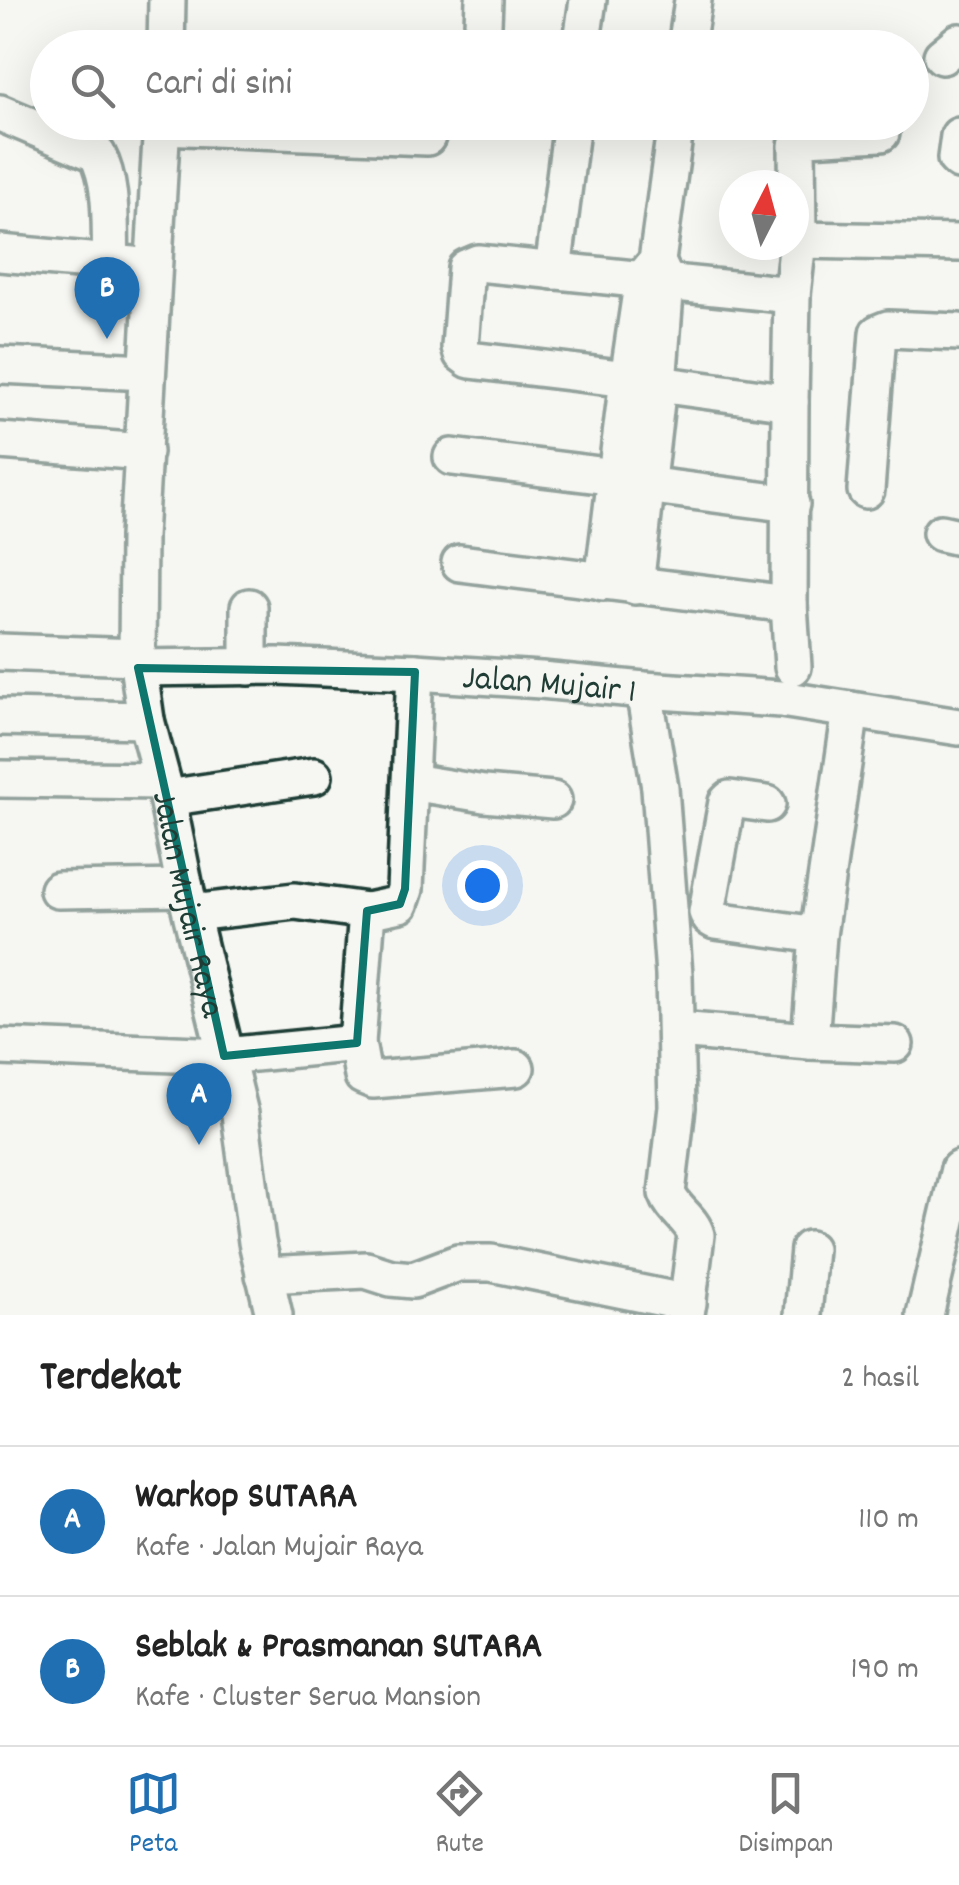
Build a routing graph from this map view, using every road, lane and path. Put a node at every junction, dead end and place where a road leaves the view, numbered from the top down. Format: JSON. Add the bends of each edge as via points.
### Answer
{"nodes":[{"id":1,"x":168,"y":0,"type":"edge"},
{"id":2,"x":484,"y":0,"type":"edge"},
{"id":3,"x":588,"y":0,"type":"edge"},
{"id":4,"x":692,"y":0,"type":"edge"},
{"id":5,"x":167,"y":30,"type":"edge"},
{"id":6,"x":483,"y":30,"type":"edge"},
{"id":7,"x":584,"y":30,"type":"edge"},
{"id":8,"x":688,"y":30,"type":"edge"},
{"id":9,"x":0,"y":113,"type":"edge"},
{"id":10,"x":30,"y":126,"type":"edge"},
{"id":11,"x":959,"y":136,"type":"edge"},
{"id":12,"x":64,"y":140,"type":"edge"},
{"id":13,"x":161,"y":140,"type":"edge"},
{"id":14,"x":570,"y":140,"type":"edge"},
{"id":15,"x":674,"y":140,"type":"edge"},
{"id":16,"x":800,"y":140,"type":"edge"},
{"id":17,"x":959,"y":161,"type":"edge"},
{"id":18,"x":797,"y":170,"type":"edge"},
{"id":19,"x":809,"y":240,"type":"edge"},
{"id":20,"x":959,"y":243,"type":"edge"},
{"id":21,"x":0,"y":253,"type":"edge"},
{"id":22,"x":796,"y":260,"type":"edge"},
{"id":23,"x":111,"y":264,"type":"junction"},
{"id":24,"x":155,"y":266,"type":"junction"},
{"id":25,"x":552,"y":271,"type":"junction"},
{"id":26,"x":655,"y":274,"type":"junction"},
{"id":27,"x":792,"y":295,"type":"junction"},
{"id":28,"x":959,"y":332,"type":"edge"},
{"id":29,"x":0,"y":364,"type":"edge"},
{"id":30,"x":147,"y":372,"type":"junction"},
{"id":31,"x":643,"y":381,"type":"junction"},
{"id":32,"x":790,"y":402,"type":"junction"},
{"id":33,"x":0,"y":441,"type":"edge"},
{"id":34,"x":144,"y":452,"type":"junction"},
{"id":35,"x":452,"y":457,"type":"dead end"},
{"id":36,"x":630,"y":481,"type":"junction"},
{"id":37,"x":866,"y":490,"type":"dead end"},
{"id":38,"x":791,"y":504,"type":"junction"},
{"id":39,"x":460,"y":563,"type":"dead end"},
{"id":40,"x":619,"y":584,"type":"junction"},
{"id":41,"x":789,"y":604,"type":"junction"},
{"id":42,"x":249,"y":607,"type":"dead end"},
{"id":43,"x":0,"y":652,"type":"edge"},
{"id":44,"x":137,"y":663,"type":"junction"},
{"id":45,"x":248,"y":667,"type":"junction"},
{"id":46,"x":793,"y":667,"type":"dead end"},
{"id":47,"x":415,"y":672,"type":"junction"},
{"id":48,"x":644,"y":690,"type":"junction"},
{"id":49,"x":851,"y":710,"type":"junction"},
{"id":50,"x":0,"y":717,"type":"edge"},
{"id":51,"x":146,"y":720,"type":"junction"},
{"id":52,"x":959,"y":727,"type":"edge"},
{"id":53,"x":314,"y":776,"type":"dead end"},
{"id":54,"x":0,"y":779,"type":"edge"},
{"id":55,"x":411,"y":782,"type":"junction"},
{"id":56,"x":165,"y":789,"type":"junction"},
{"id":57,"x":553,"y":800,"type":"dead end"},
{"id":58,"x":768,"y":804,"type":"dead end"},
{"id":59,"x":58,"y":890,"type":"dead end"},
{"id":60,"x":188,"y":900,"type":"junction"},
{"id":61,"x":367,"y":911,"type":"junction"},
{"id":62,"x":818,"y":935,"type":"junction"},
{"id":63,"x":676,"y":1030,"type":"junction"},
{"id":64,"x":810,"y":1041,"type":"junction"},
{"id":65,"x":357,"y":1043,"type":"junction"},
{"id":66,"x":895,"y":1044,"type":"dead end"},
{"id":67,"x":0,"y":1047,"type":"edge"},
{"id":68,"x":224,"y":1056,"type":"junction"},
{"id":69,"x":516,"y":1068,"type":"dead end"},
{"id":70,"x":959,"y":1170,"type":"edge"},
{"id":71,"x":810,"y":1249,"type":"dead end"},
{"id":72,"x":264,"y":1275,"type":"junction"},
{"id":73,"x":687,"y":1309,"type":"edge"},
{"id":74,"x":274,"y":1315,"type":"edge"},
{"id":75,"x":803,"y":1315,"type":"edge"},
{"id":76,"x":924,"y":1315,"type":"edge"}],
"edges":[{"from":1,"to":5,"type":"street"},
{"from":2,"to":6,"type":"street"},
{"from":3,"to":7,"type":"street"},
{"from":4,"to":8,"type":"street"},
{"from":9,"to":10,"type":"street"},
{"from":11,"to":17,"type":"street"},
{"from":12,"to":23,"type":"street","via":[[97,154],[104,168]]},
{"from":13,"to":24,"type":"street","name":"Jalan Mujair Raya"},
{"from":14,"to":25,"type":"street"},
{"from":15,"to":26,"type":"street"},
{"from":16,"to":18,"type":"street"},
{"from":19,"to":20,"type":"street"},
{"from":21,"to":23,"type":"street"},
{"from":22,"to":27,"type":"street"},
{"from":23,"to":24,"type":"street"},
{"from":24,"to":30,"type":"street","name":"Jalan Mujair Raya"},
{"from":25,"to":26,"type":"street"},
{"from":25,"to":31,"type":"street","via":[[468,266],[462,354]]},
{"from":26,"to":27,"type":"street"},
{"from":26,"to":31,"type":"street"},
{"from":27,"to":32,"type":"street"},
{"from":28,"to":37,"type":"street","via":[[878,333]]},
{"from":29,"to":30,"type":"street"},
{"from":30,"to":34,"type":"street","name":"Jalan Mujair Raya"},
{"from":31,"to":32,"type":"street"},
{"from":31,"to":36,"type":"street"},
{"from":32,"to":38,"type":"street"},
{"from":33,"to":34,"type":"street"},
{"from":34,"to":44,"type":"street","name":"Jalan Mujair Raya"},
{"from":35,"to":36,"type":"street"},
{"from":36,"to":38,"type":"street"},
{"from":36,"to":40,"type":"street"},
{"from":38,"to":41,"type":"street"},
{"from":39,"to":40,"type":"street"},
{"from":40,"to":41,"type":"street"},
{"from":41,"to":46,"type":"street"},
{"from":42,"to":45,"type":"street"},
{"from":43,"to":44,"type":"street","name":"Jalan Mujair 1"},
{"from":44,"to":45,"type":"street","name":"Jalan Mujair 1"},
{"from":44,"to":51,"type":"street","name":"Jalan Mujair Raya"},
{"from":45,"to":47,"type":"street","name":"Jalan Mujair 1"},
{"from":47,"to":48,"type":"street","name":"Jalan Mujair 1"},
{"from":47,"to":55,"type":"street"},
{"from":48,"to":49,"type":"street","name":"Jalan Mujair 1"},
{"from":48,"to":63,"type":"street","via":[[660,788]]},
{"from":49,"to":52,"type":"street","name":"Jalan Mujair 1"},
{"from":49,"to":62,"type":"street"},
{"from":50,"to":51,"type":"street"},
{"from":51,"to":56,"type":"street","name":"Jalan Mujair Raya"},
{"from":53,"to":56,"type":"street"},
{"from":54,"to":56,"type":"street"},
{"from":55,"to":57,"type":"street"},
{"from":55,"to":61,"type":"street","via":[[402,901]]},
{"from":56,"to":60,"type":"street","name":"Jalan Mujair Raya"},
{"from":58,"to":62,"type":"street","via":[[727,802],[707,912],[715,921]]},
{"from":59,"to":60,"type":"street"},
{"from":60,"to":61,"type":"street","via":[[295,901]]},
{"from":60,"to":68,"type":"street","name":"Jalan Mujair Raya"},
{"from":61,"to":65,"type":"street"},
{"from":62,"to":64,"type":"street"},
{"from":63,"to":64,"type":"street"},
{"from":63,"to":73,"type":"street","via":[[677,1107],[667,1193],[695,1229]]},
{"from":64,"to":66,"type":"street"},
{"from":65,"to":68,"type":"street"},
{"from":65,"to":69,"type":"street","via":[[362,1076],[373,1080]]},
{"from":67,"to":68,"type":"street"},
{"from":68,"to":72,"type":"street","name":"Jalan Mujair Raya","via":[[240,1114]]},
{"from":70,"to":76,"type":"street"},
{"from":71,"to":75,"type":"street"},
{"from":72,"to":73,"type":"street","via":[[366,1270],[413,1280],[458,1264],[491,1263]]},
{"from":72,"to":74,"type":"street","name":"Jalan Mujair Raya"}]}
